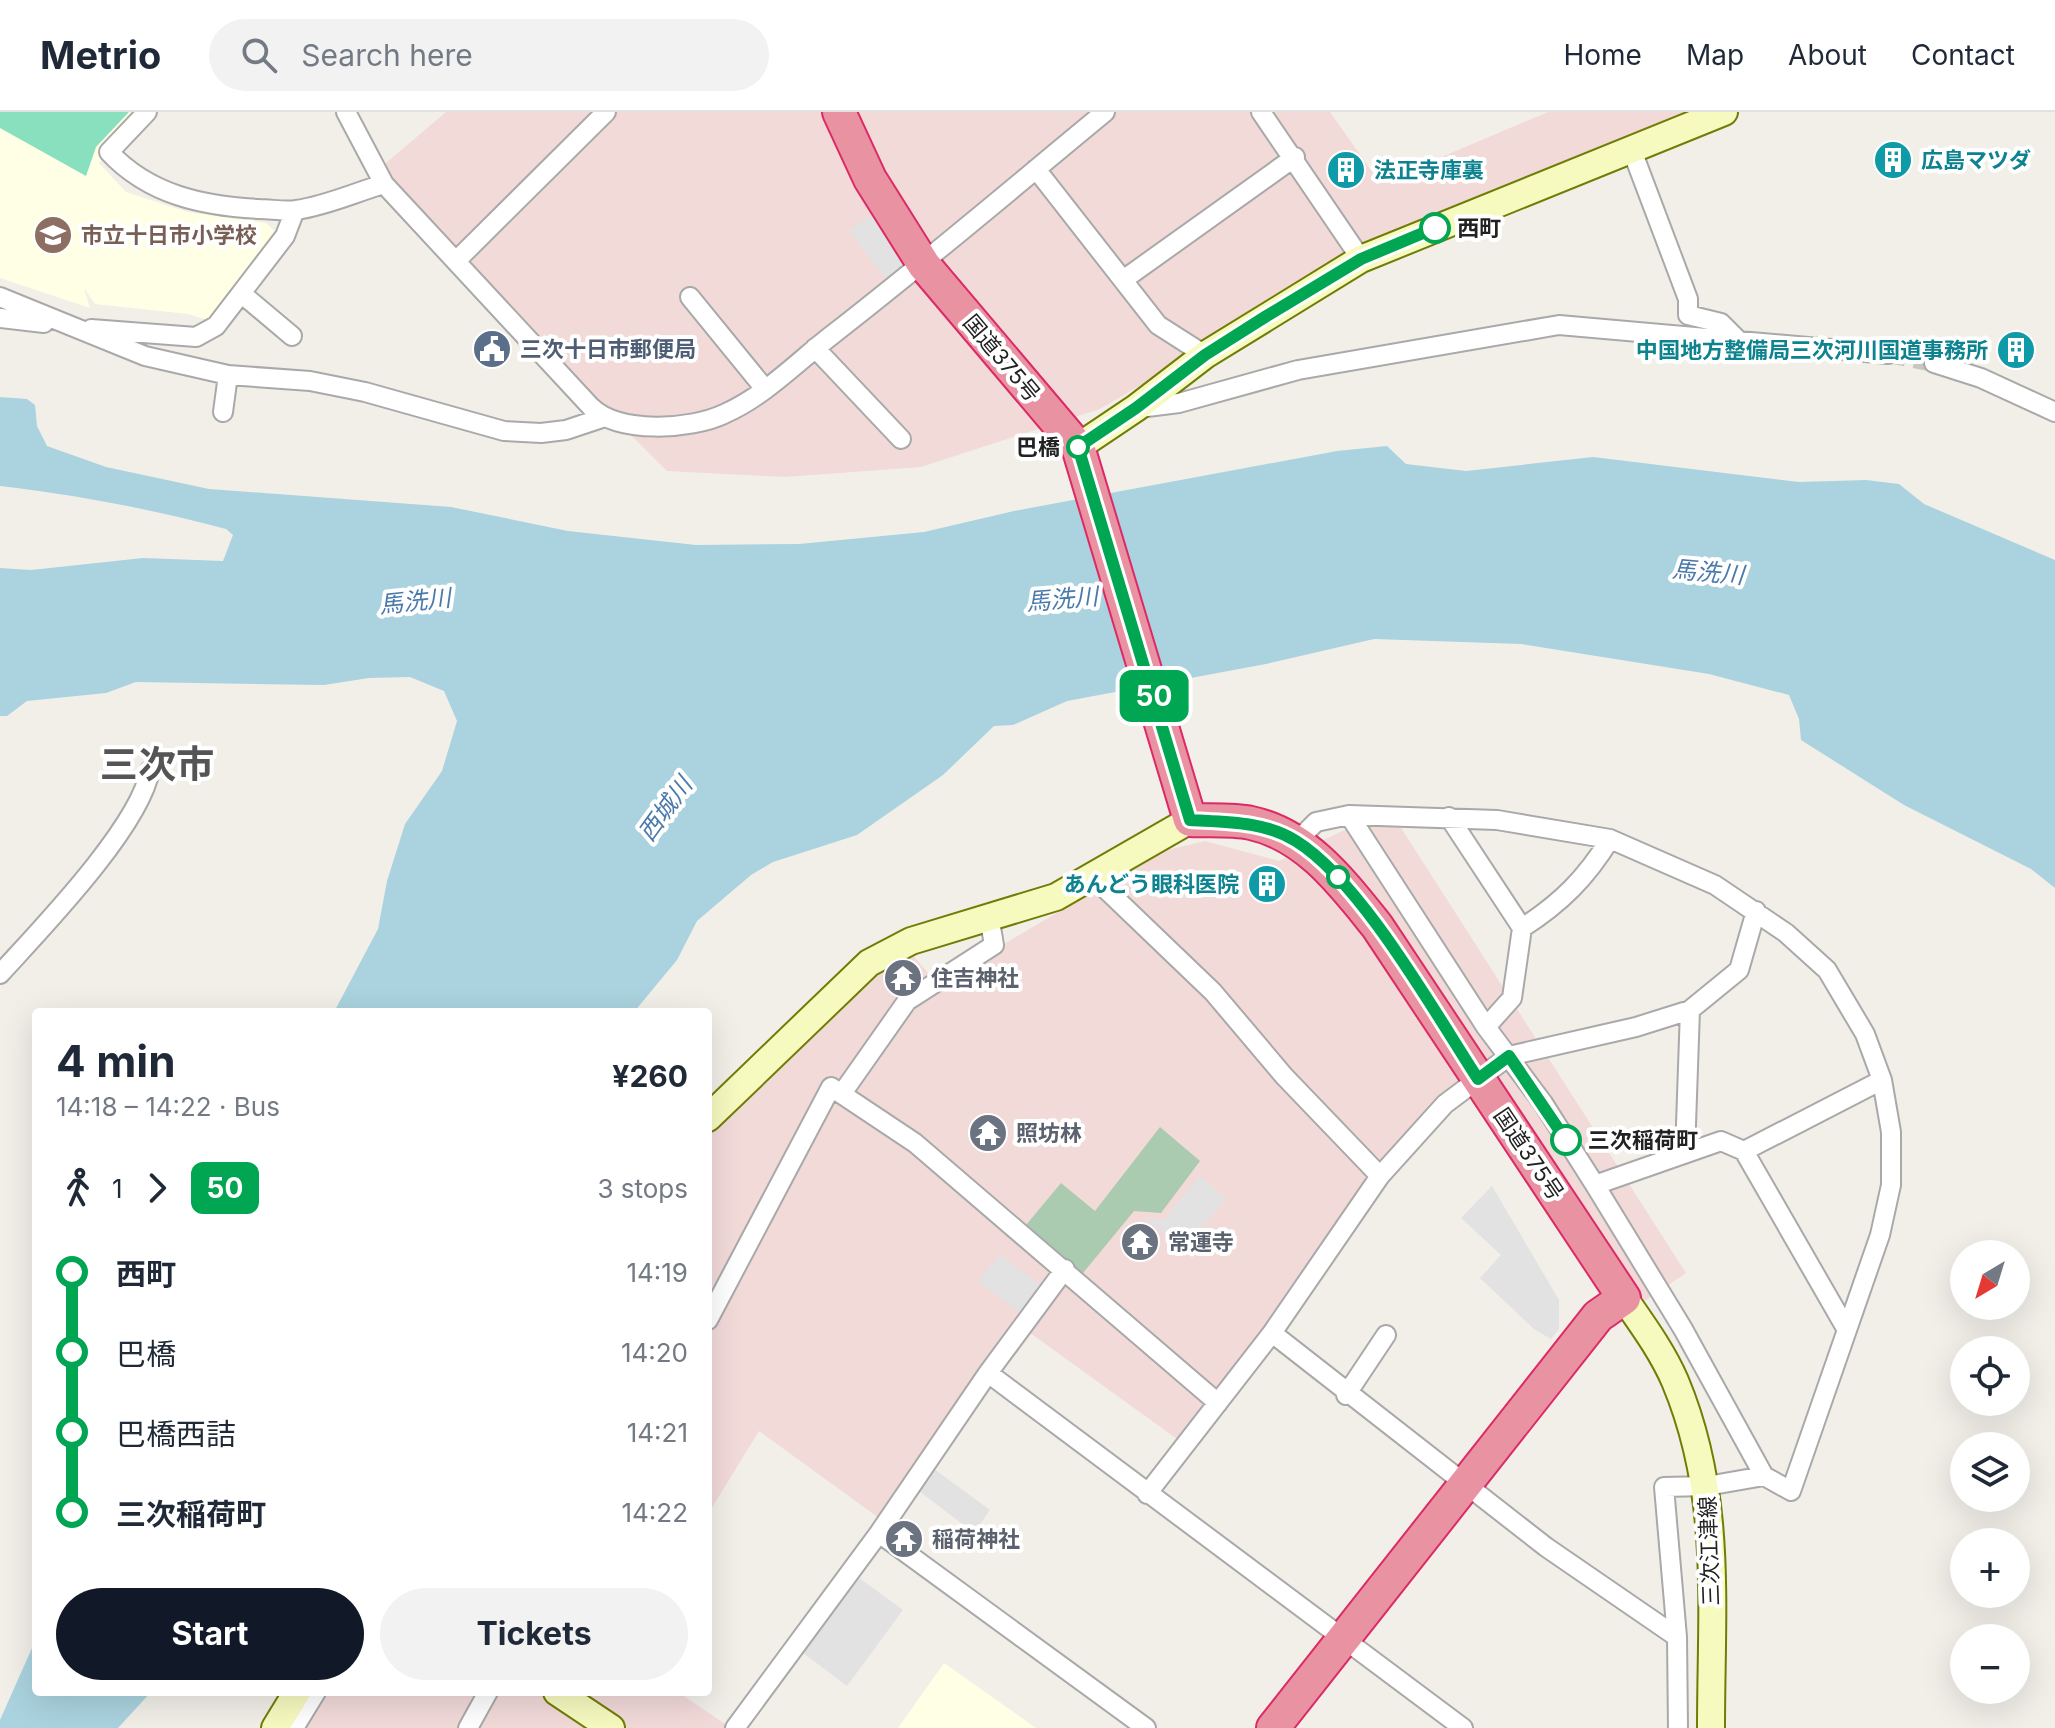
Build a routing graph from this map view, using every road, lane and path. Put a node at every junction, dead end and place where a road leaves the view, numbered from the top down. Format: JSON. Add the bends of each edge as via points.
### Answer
{"nodes":[{"id":1,"x":147,"y":112,"type":"edge"},
{"id":2,"x":346,"y":112,"type":"edge"},
{"id":3,"x":606,"y":112,"type":"edge"},
{"id":4,"x":839,"y":112,"type":"edge"},
{"id":5,"x":1105,"y":112,"type":"edge"},
{"id":6,"x":1261,"y":112,"type":"edge"},
{"id":7,"x":1724,"y":112,"type":"edge"},
{"id":8,"x":1631,"y":148,"type":"junction"},
{"id":9,"x":1295,"y":157,"type":"junction"},
{"id":10,"x":1036,"y":169,"type":"junction"},
{"id":11,"x":384,"y":184,"type":"junction"},
{"id":12,"x":295,"y":210,"type":"junction"},
{"id":13,"x":1361,"y":259,"type":"junction"},
{"id":14,"x":456,"y":261,"type":"junction"},
{"id":15,"x":924,"y":265,"type":"junction"},
{"id":16,"x":1123,"y":280,"type":"junction"},
{"id":17,"x":242,"y":294,"type":"junction"},
{"id":18,"x":0,"y":297,"type":"edge"},
{"id":19,"x":690,"y":297,"type":"dead end"},
{"id":20,"x":0,"y":318,"type":"edge"},
{"id":21,"x":72,"y":327,"type":"junction"},
{"id":22,"x":292,"y":336,"type":"dead end"},
{"id":23,"x":1741,"y":343,"type":"junction"},
{"id":24,"x":815,"y":348,"type":"junction"},
{"id":25,"x":1888,"y":354,"type":"tunnel mouth"},
{"id":26,"x":1205,"y":355,"type":"junction"},
{"id":27,"x":1934,"y":363,"type":"tunnel mouth"},
{"id":28,"x":228,"y":375,"type":"junction"},
{"id":29,"x":765,"y":389,"type":"junction"},
{"id":30,"x":1136,"y":408,"type":"junction"},
{"id":31,"x":223,"y":412,"type":"dead end"},
{"id":32,"x":2055,"y":412,"type":"edge"},
{"id":33,"x":602,"y":418,"type":"junction"},
{"id":34,"x":901,"y":439,"type":"dead end"},
{"id":35,"x":1083,"y":460,"type":"junction"},
{"id":36,"x":150,"y":770,"type":"dead end"},
{"id":37,"x":1187,"y":807,"type":"junction"},
{"id":38,"x":1349,"y":815,"type":"junction"},
{"id":39,"x":1449,"y":817,"type":"junction"},
{"id":40,"x":1610,"y":839,"type":"junction"},
{"id":41,"x":1297,"y":841,"type":"junction"},
{"id":42,"x":1093,"y":877,"type":"junction"},
{"id":43,"x":1756,"y":911,"type":"junction"},
{"id":44,"x":989,"y":916,"type":"junction"},
{"id":45,"x":1522,"y":928,"type":"junction"},
{"id":46,"x":0,"y":974,"type":"edge"},
{"id":47,"x":1690,"y":1010,"type":"junction"},
{"id":48,"x":1486,"y":1027,"type":"junction"},
{"id":49,"x":1509,"y":1056,"type":"junction"},
{"id":50,"x":1478,"y":1079,"type":"junction"},
{"id":51,"x":1882,"y":1080,"type":"junction"},
{"id":52,"x":843,"y":1092,"type":"junction"},
{"id":53,"x":712,"y":1114,"type":"edge"},
{"id":54,"x":1744,"y":1151,"type":"junction"},
{"id":55,"x":1685,"y":1153,"type":"junction"},
{"id":56,"x":1380,"y":1176,"type":"junction"},
{"id":57,"x":1595,"y":1185,"type":"junction"},
{"id":58,"x":1065,"y":1269,"type":"junction"},
{"id":59,"x":1624,"y":1298,"type":"junction"},
{"id":60,"x":712,"y":1312,"type":"edge"},
{"id":61,"x":1847,"y":1330,"type":"junction"},
{"id":62,"x":1272,"y":1333,"type":"junction"},
{"id":63,"x":1386,"y":1335,"type":"dead end"},
{"id":64,"x":988,"y":1373,"type":"junction"},
{"id":65,"x":1346,"y":1395,"type":"junction"},
{"id":66,"x":1218,"y":1403,"type":"junction"},
{"id":67,"x":1764,"y":1476,"type":"junction"},
{"id":68,"x":1464,"y":1483,"type":"junction"},
{"id":69,"x":1707,"y":1486,"type":"junction"},
{"id":70,"x":1147,"y":1494,"type":"junction"},
{"id":71,"x":879,"y":1533,"type":"junction"},
{"id":72,"x":1677,"y":1637,"type":"junction"},
{"id":73,"x":1341,"y":1639,"type":"junction"},
{"id":74,"x":295,"y":1696,"type":"edge"},
{"id":75,"x":314,"y":1696,"type":"edge"},
{"id":76,"x":486,"y":1696,"type":"edge"},
{"id":77,"x":563,"y":1696,"type":"edge"},
{"id":78,"x":275,"y":1728,"type":"edge"},
{"id":79,"x":294,"y":1728,"type":"edge"},
{"id":80,"x":468,"y":1728,"type":"edge"},
{"id":81,"x":611,"y":1728,"type":"edge"},
{"id":82,"x":735,"y":1728,"type":"edge"},
{"id":83,"x":1146,"y":1728,"type":"edge"},
{"id":84,"x":1273,"y":1728,"type":"edge"},
{"id":85,"x":1463,"y":1728,"type":"edge"},
{"id":86,"x":1678,"y":1728,"type":"edge"},
{"id":87,"x":1711,"y":1728,"type":"edge"}],
"edges":[{"from":1,"to":12,"type":"street","via":[[109,152],[121,165],[159,190],[188,199],[223,207]]},
{"from":2,"to":11,"type":"street"},
{"from":3,"to":14,"type":"street"},
{"from":4,"to":15,"type":"highway","name":"国道375号","via":[[870,179]]},
{"from":5,"to":10,"type":"street"},
{"from":6,"to":9,"type":"street"},
{"from":7,"to":8,"type":"street"},
{"from":8,"to":13,"type":"street"},
{"from":8,"to":23,"type":"street","via":[[1688,299],[1688,315],[1721,323]]},
{"from":9,"to":13,"type":"street"},
{"from":9,"to":16,"type":"street"},
{"from":10,"to":15,"type":"street"},
{"from":10,"to":16,"type":"street"},
{"from":11,"to":12,"type":"street"},
{"from":11,"to":14,"type":"street"},
{"from":12,"to":17,"type":"street","via":[[285,236]]},
{"from":13,"to":26,"type":"street"},
{"from":14,"to":33,"type":"street"},
{"from":15,"to":24,"type":"street"},
{"from":15,"to":35,"type":"highway","name":"国道375号"},
{"from":16,"to":26,"type":"street","via":[[1158,325]]},
{"from":17,"to":21,"type":"street","via":[[216,326],[196,337]]},
{"from":17,"to":22,"type":"street"},
{"from":18,"to":21,"type":"street"},
{"from":19,"to":29,"type":"street"},
{"from":20,"to":21,"type":"street"},
{"from":21,"to":28,"type":"street","via":[[145,356]]},
{"from":23,"to":25,"type":"street"},
{"from":23,"to":30,"type":"street","via":[[1559,325],[1298,370],[1179,403]]},
{"from":24,"to":29,"type":"street"},
{"from":24,"to":34,"type":"street"},
{"from":26,"to":30,"type":"street"},
{"from":27,"to":32,"type":"street"},
{"from":28,"to":31,"type":"street"},
{"from":28,"to":33,"type":"street","via":[[310,381],[365,392],[504,431],[554,432]]},
{"from":29,"to":33,"type":"street","via":[[725,414],[692,425],[653,427]]},
{"from":30,"to":35,"type":"street"},
{"from":35,"to":37,"type":"highway","name":"国道375号"},
{"from":36,"to":46,"type":"street","via":[[127,819],[69,899]]},
{"from":37,"to":41,"type":"highway","name":"国道375号"},
{"from":37,"to":42,"type":"street","via":[[1153,838]]},
{"from":38,"to":39,"type":"street"},
{"from":38,"to":41,"type":"street","via":[[1316,822]]},
{"from":38,"to":48,"type":"street"},
{"from":39,"to":40,"type":"street"},
{"from":39,"to":45,"type":"street"},
{"from":40,"to":43,"type":"street","via":[[1715,885]]},
{"from":40,"to":45,"type":"street","via":[[1588,874],[1560,903]]},
{"from":41,"to":50,"type":"highway","name":"国道375号","via":[[1338,878],[1377,926]]},
{"from":42,"to":44,"type":"street","via":[[1056,897]]},
{"from":42,"to":56,"type":"street","via":[[1213,992]]},
{"from":43,"to":47,"type":"street","via":[[1739,970]]},
{"from":43,"to":51,"type":"street","via":[[1827,970],[1865,1034]]},
{"from":44,"to":52,"type":"street","via":[[994,945],[907,1001]]},
{"from":44,"to":53,"type":"street","via":[[911,941],[869,963]]},
{"from":45,"to":48,"type":"street","via":[[1512,998]]},
{"from":47,"to":49,"type":"street"},
{"from":47,"to":55,"type":"street"},
{"from":48,"to":49,"type":"street"},
{"from":49,"to":50,"type":"street"},
{"from":49,"to":57,"type":"street"},
{"from":50,"to":56,"type":"street","via":[[1445,1104]]},
{"from":50,"to":59,"type":"highway","name":"国道375号"},
{"from":51,"to":54,"type":"street"},
{"from":51,"to":61,"type":"street","via":[[1891,1132],[1891,1185]]},
{"from":52,"to":58,"type":"street","via":[[915,1143]]},
{"from":52,"to":60,"type":"street","via":[[831,1087]]},
{"from":54,"to":55,"type":"street","via":[[1721,1141]]},
{"from":54,"to":61,"type":"street"},
{"from":55,"to":57,"type":"street"},
{"from":56,"to":62,"type":"street"},
{"from":57,"to":67,"type":"street"},
{"from":58,"to":64,"type":"street"},
{"from":58,"to":66,"type":"street"},
{"from":59,"to":68,"type":"highway","via":[[1598,1316]]},
{"from":59,"to":69,"type":"street","name":"三次江津線","via":[[1674,1380]]},
{"from":61,"to":67,"type":"street","via":[[1791,1491]]},
{"from":62,"to":65,"type":"street"},
{"from":62,"to":66,"type":"street"},
{"from":63,"to":65,"type":"street"},
{"from":64,"to":70,"type":"street"},
{"from":64,"to":71,"type":"street"},
{"from":65,"to":68,"type":"street"},
{"from":66,"to":70,"type":"street"},
{"from":67,"to":69,"type":"street"},
{"from":68,"to":72,"type":"street"},
{"from":68,"to":73,"type":"highway"},
{"from":69,"to":72,"type":"street","via":[[1664,1487]]},
{"from":69,"to":87,"type":"street","name":"三次江津線","via":[[1712,1522]]},
{"from":70,"to":73,"type":"street"},
{"from":71,"to":82,"type":"street"},
{"from":71,"to":83,"type":"street"},
{"from":72,"to":86,"type":"street"},
{"from":73,"to":84,"type":"highway"},
{"from":73,"to":85,"type":"street"},
{"from":74,"to":78,"type":"street"},
{"from":75,"to":79,"type":"street"},
{"from":76,"to":80,"type":"street"},
{"from":77,"to":81,"type":"street"}]}
